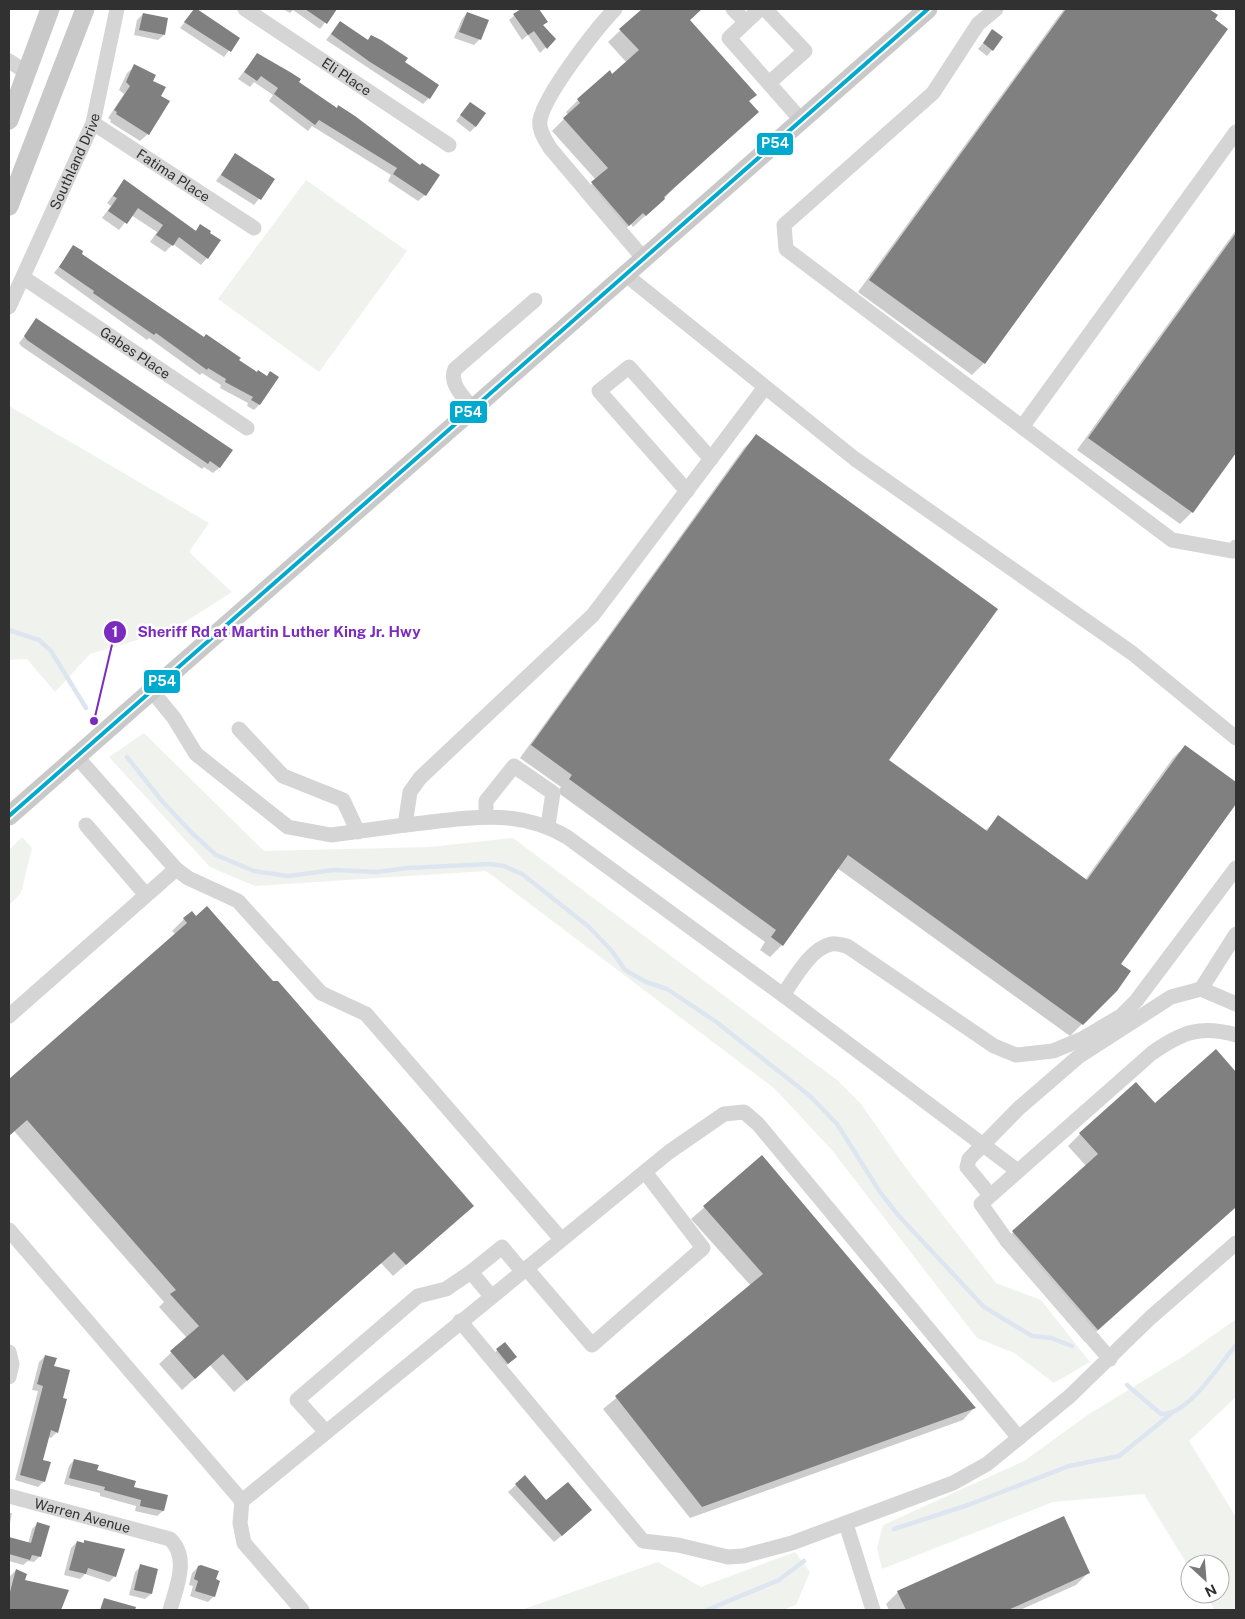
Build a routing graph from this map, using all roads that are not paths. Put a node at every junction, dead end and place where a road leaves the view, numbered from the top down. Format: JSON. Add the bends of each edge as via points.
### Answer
{"nodes":[{"id":1,"x":50,"y":9,"type":"edge"},
{"id":2,"x":84,"y":9,"type":"edge"},
{"id":3,"x":117,"y":9,"type":"edge"},
{"id":4,"x":245,"y":9,"type":"edge"},
{"id":5,"x":615,"y":9,"type":"edge"},
{"id":6,"x":733,"y":9,"type":"edge"},
{"id":7,"x":760,"y":9,"type":"edge"},
{"id":8,"x":765,"y":9,"type":"edge"},
{"id":9,"x":928,"y":9,"type":"edge"},
{"id":10,"x":996,"y":9,"type":"edge"},
{"id":11,"x":746,"y":22,"type":"junction"},
{"id":12,"x":9,"y":61,"type":"edge"},
{"id":13,"x":26,"y":72,"type":"junction"},
{"id":14,"x":769,"y":83,"type":"junction"},
{"id":15,"x":9,"y":120,"type":"edge"},
{"id":16,"x":802,"y":121,"type":"junction"},
{"id":17,"x":92,"y":123,"type":"junction"},
{"id":18,"x":1236,"y":132,"type":"edge"},
{"id":19,"x":449,"y":145,"type":"dead end"},
{"id":20,"x":9,"y":206,"type":"edge"},
{"id":21,"x":254,"y":228,"type":"dead end"},
{"id":22,"x":644,"y":259,"type":"junction"},
{"id":23,"x":626,"y":275,"type":"junction"},
{"id":24,"x":24,"y":278,"type":"junction"},
{"id":25,"x":535,"y":300,"type":"dead end"},
{"id":26,"x":9,"y":307,"type":"edge"},
{"id":27,"x":765,"y":387,"type":"junction"},
{"id":28,"x":473,"y":409,"type":"junction"},
{"id":29,"x":1022,"y":427,"type":"junction"},
{"id":30,"x":247,"y":428,"type":"dead end"},
{"id":31,"x":711,"y":459,"type":"junction"},
{"id":32,"x":687,"y":491,"type":"junction"},
{"id":33,"x":1236,"y":547,"type":"edge"},
{"id":34,"x":152,"y":691,"type":"junction"},
{"id":35,"x":239,"y":729,"type":"dead end"},
{"id":36,"x":1236,"y":738,"type":"edge"},
{"id":37,"x":77,"y":756,"type":"junction"},
{"id":38,"x":9,"y":816,"type":"edge"},
{"id":39,"x":486,"y":817,"type":"junction"},
{"id":40,"x":86,"y":825,"type":"dead end"},
{"id":41,"x":405,"y":825,"type":"junction"},
{"id":42,"x":548,"y":825,"type":"junction"},
{"id":43,"x":358,"y":832,"type":"junction"},
{"id":44,"x":1236,"y":868,"type":"edge"},
{"id":45,"x":176,"y":869,"type":"junction"},
{"id":46,"x":146,"y":895,"type":"junction"},
{"id":47,"x":1236,"y":934,"type":"edge"},
{"id":48,"x":1201,"y":989,"type":"junction"},
{"id":49,"x":783,"y":995,"type":"junction"},
{"id":50,"x":1236,"y":1004,"type":"edge"},
{"id":51,"x":9,"y":1016,"type":"edge"},
{"id":52,"x":1236,"y":1035,"type":"edge"},
{"id":53,"x":983,"y":1143,"type":"junction"},
{"id":54,"x":1018,"y":1171,"type":"junction"},
{"id":55,"x":645,"y":1172,"type":"junction"},
{"id":56,"x":990,"y":1195,"type":"junction"},
{"id":57,"x":9,"y":1230,"type":"edge"},
{"id":58,"x":561,"y":1239,"type":"junction"},
{"id":59,"x":1236,"y":1244,"type":"edge"},
{"id":60,"x":524,"y":1269,"type":"junction"},
{"id":61,"x":471,"y":1272,"type":"junction"},
{"id":62,"x":491,"y":1296,"type":"junction"},
{"id":63,"x":460,"y":1321,"type":"junction"},
{"id":64,"x":9,"y":1352,"type":"edge"},
{"id":65,"x":1110,"y":1359,"type":"junction"},
{"id":66,"x":9,"y":1377,"type":"edge"},
{"id":67,"x":326,"y":1432,"type":"junction"},
{"id":68,"x":1019,"y":1438,"type":"junction"},
{"id":69,"x":9,"y":1496,"type":"edge"},
{"id":70,"x":242,"y":1501,"type":"junction"},
{"id":71,"x":846,"y":1524,"type":"junction"},
{"id":72,"x":170,"y":1610,"type":"edge"},
{"id":73,"x":302,"y":1610,"type":"edge"},
{"id":74,"x":873,"y":1610,"type":"edge"}],
"edges":[{"from":1,"to":13,"type":"main road"},
{"from":2,"to":20,"type":"main road"},
{"from":3,"to":17,"type":"street","name":"Southland Drive"},
{"from":4,"to":19,"type":"street","name":"Eli Place"},
{"from":5,"to":22,"type":"street","via":[[552,93],[539,121],[550,148]]},
{"from":6,"to":11,"type":"street"},
{"from":7,"to":11,"type":"street"},
{"from":8,"to":14,"type":"street","via":[[805,51]]},
{"from":9,"to":16,"type":"main road"},
{"from":10,"to":29,"type":"street","via":[[978,24],[934,93],[784,224],[786,249]]},
{"from":11,"to":14,"type":"street","via":[[729,38]]},
{"from":12,"to":13,"type":"street"},
{"from":13,"to":15,"type":"main road"},
{"from":14,"to":16,"type":"street"},
{"from":16,"to":22,"type":"main road"},
{"from":17,"to":21,"type":"street","name":"Fatima Place"},
{"from":17,"to":24,"type":"street","name":"Southland Drive"},
{"from":18,"to":29,"type":"street"},
{"from":22,"to":23,"type":"main road"},
{"from":23,"to":27,"type":"street"},
{"from":23,"to":28,"type":"main road"},
{"from":24,"to":26,"type":"street","name":"Southland Drive"},
{"from":24,"to":30,"type":"street","name":"Gabes Place"},
{"from":25,"to":28,"type":"street","via":[[455,369],[453,381]]},
{"from":27,"to":31,"type":"street"},
{"from":27,"to":36,"type":"street","via":[[855,459],[1132,653]]},
{"from":28,"to":34,"type":"main road"},
{"from":29,"to":33,"type":"street","via":[[1172,540],[1233,551]]},
{"from":31,"to":32,"type":"street"},
{"from":31,"to":32,"type":"street","via":[[629,367],[599,391]]},
{"from":32,"to":41,"type":"street","via":[[593,615],[420,778],[410,792]]},
{"from":34,"to":37,"type":"main road"},
{"from":34,"to":43,"type":"street","via":[[174,718],[196,754],[280,822],[312,833]]},
{"from":35,"to":43,"type":"street","via":[[283,776],[343,800]]},
{"from":37,"to":38,"type":"main road"},
{"from":37,"to":45,"type":"street"},
{"from":39,"to":41,"type":"street"},
{"from":39,"to":42,"type":"street","via":[[517,817]]},
{"from":39,"to":42,"type":"street","via":[[486,801],[514,766],[553,793]]},
{"from":40,"to":46,"type":"street"},
{"from":41,"to":43,"type":"street"},
{"from":42,"to":49,"type":"street"},
{"from":44,"to":49,"type":"street","via":[[1136,1001],[1121,1016],[1082,1040],[1053,1050],[1016,1055],[994,1046],[846,946],[832,944],[818,952]]},
{"from":45,"to":46,"type":"street"},
{"from":45,"to":58,"type":"street","via":[[238,901],[321,993],[366,1014]]},
{"from":46,"to":51,"type":"street"},
{"from":47,"to":48,"type":"street"},
{"from":48,"to":50,"type":"street"},
{"from":48,"to":53,"type":"street","via":[[1171,996],[1078,1057]]},
{"from":49,"to":53,"type":"street"},
{"from":52,"to":54,"type":"street","via":[[1217,1030],[1193,1031],[1174,1037]]},
{"from":53,"to":54,"type":"street"},
{"from":53,"to":56,"type":"street","via":[[969,1159],[967,1167]]},
{"from":54,"to":56,"type":"street"},
{"from":55,"to":58,"type":"street"},
{"from":55,"to":60,"type":"street","via":[[703,1248],[592,1345]]},
{"from":55,"to":68,"type":"street","via":[[724,1114],[744,1112],[758,1124]]},
{"from":56,"to":65,"type":"street","via":[[980,1204],[1005,1238]]},
{"from":57,"to":70,"type":"street"},
{"from":58,"to":60,"type":"street"},
{"from":59,"to":65,"type":"street","via":[[1150,1318]]},
{"from":60,"to":61,"type":"street","via":[[502,1247]]},
{"from":60,"to":62,"type":"street"},
{"from":61,"to":62,"type":"street"},
{"from":61,"to":67,"type":"street","via":[[446,1289],[418,1296],[297,1400]]},
{"from":62,"to":63,"type":"street"},
{"from":63,"to":67,"type":"street"},
{"from":63,"to":71,"type":"street","via":[[643,1541],[678,1545],[728,1557],[792,1543]]},
{"from":64,"to":66,"type":"street","via":[[12,1364]]},
{"from":65,"to":68,"type":"street"},
{"from":67,"to":70,"type":"street"},
{"from":68,"to":71,"type":"street","via":[[987,1464],[953,1483]]},
{"from":69,"to":72,"type":"street","name":"Warren Avenue","via":[[170,1539],[180,1556],[179,1578]]},
{"from":70,"to":73,"type":"street","via":[[240,1523],[244,1543]]},
{"from":71,"to":74,"type":"street"}]}
